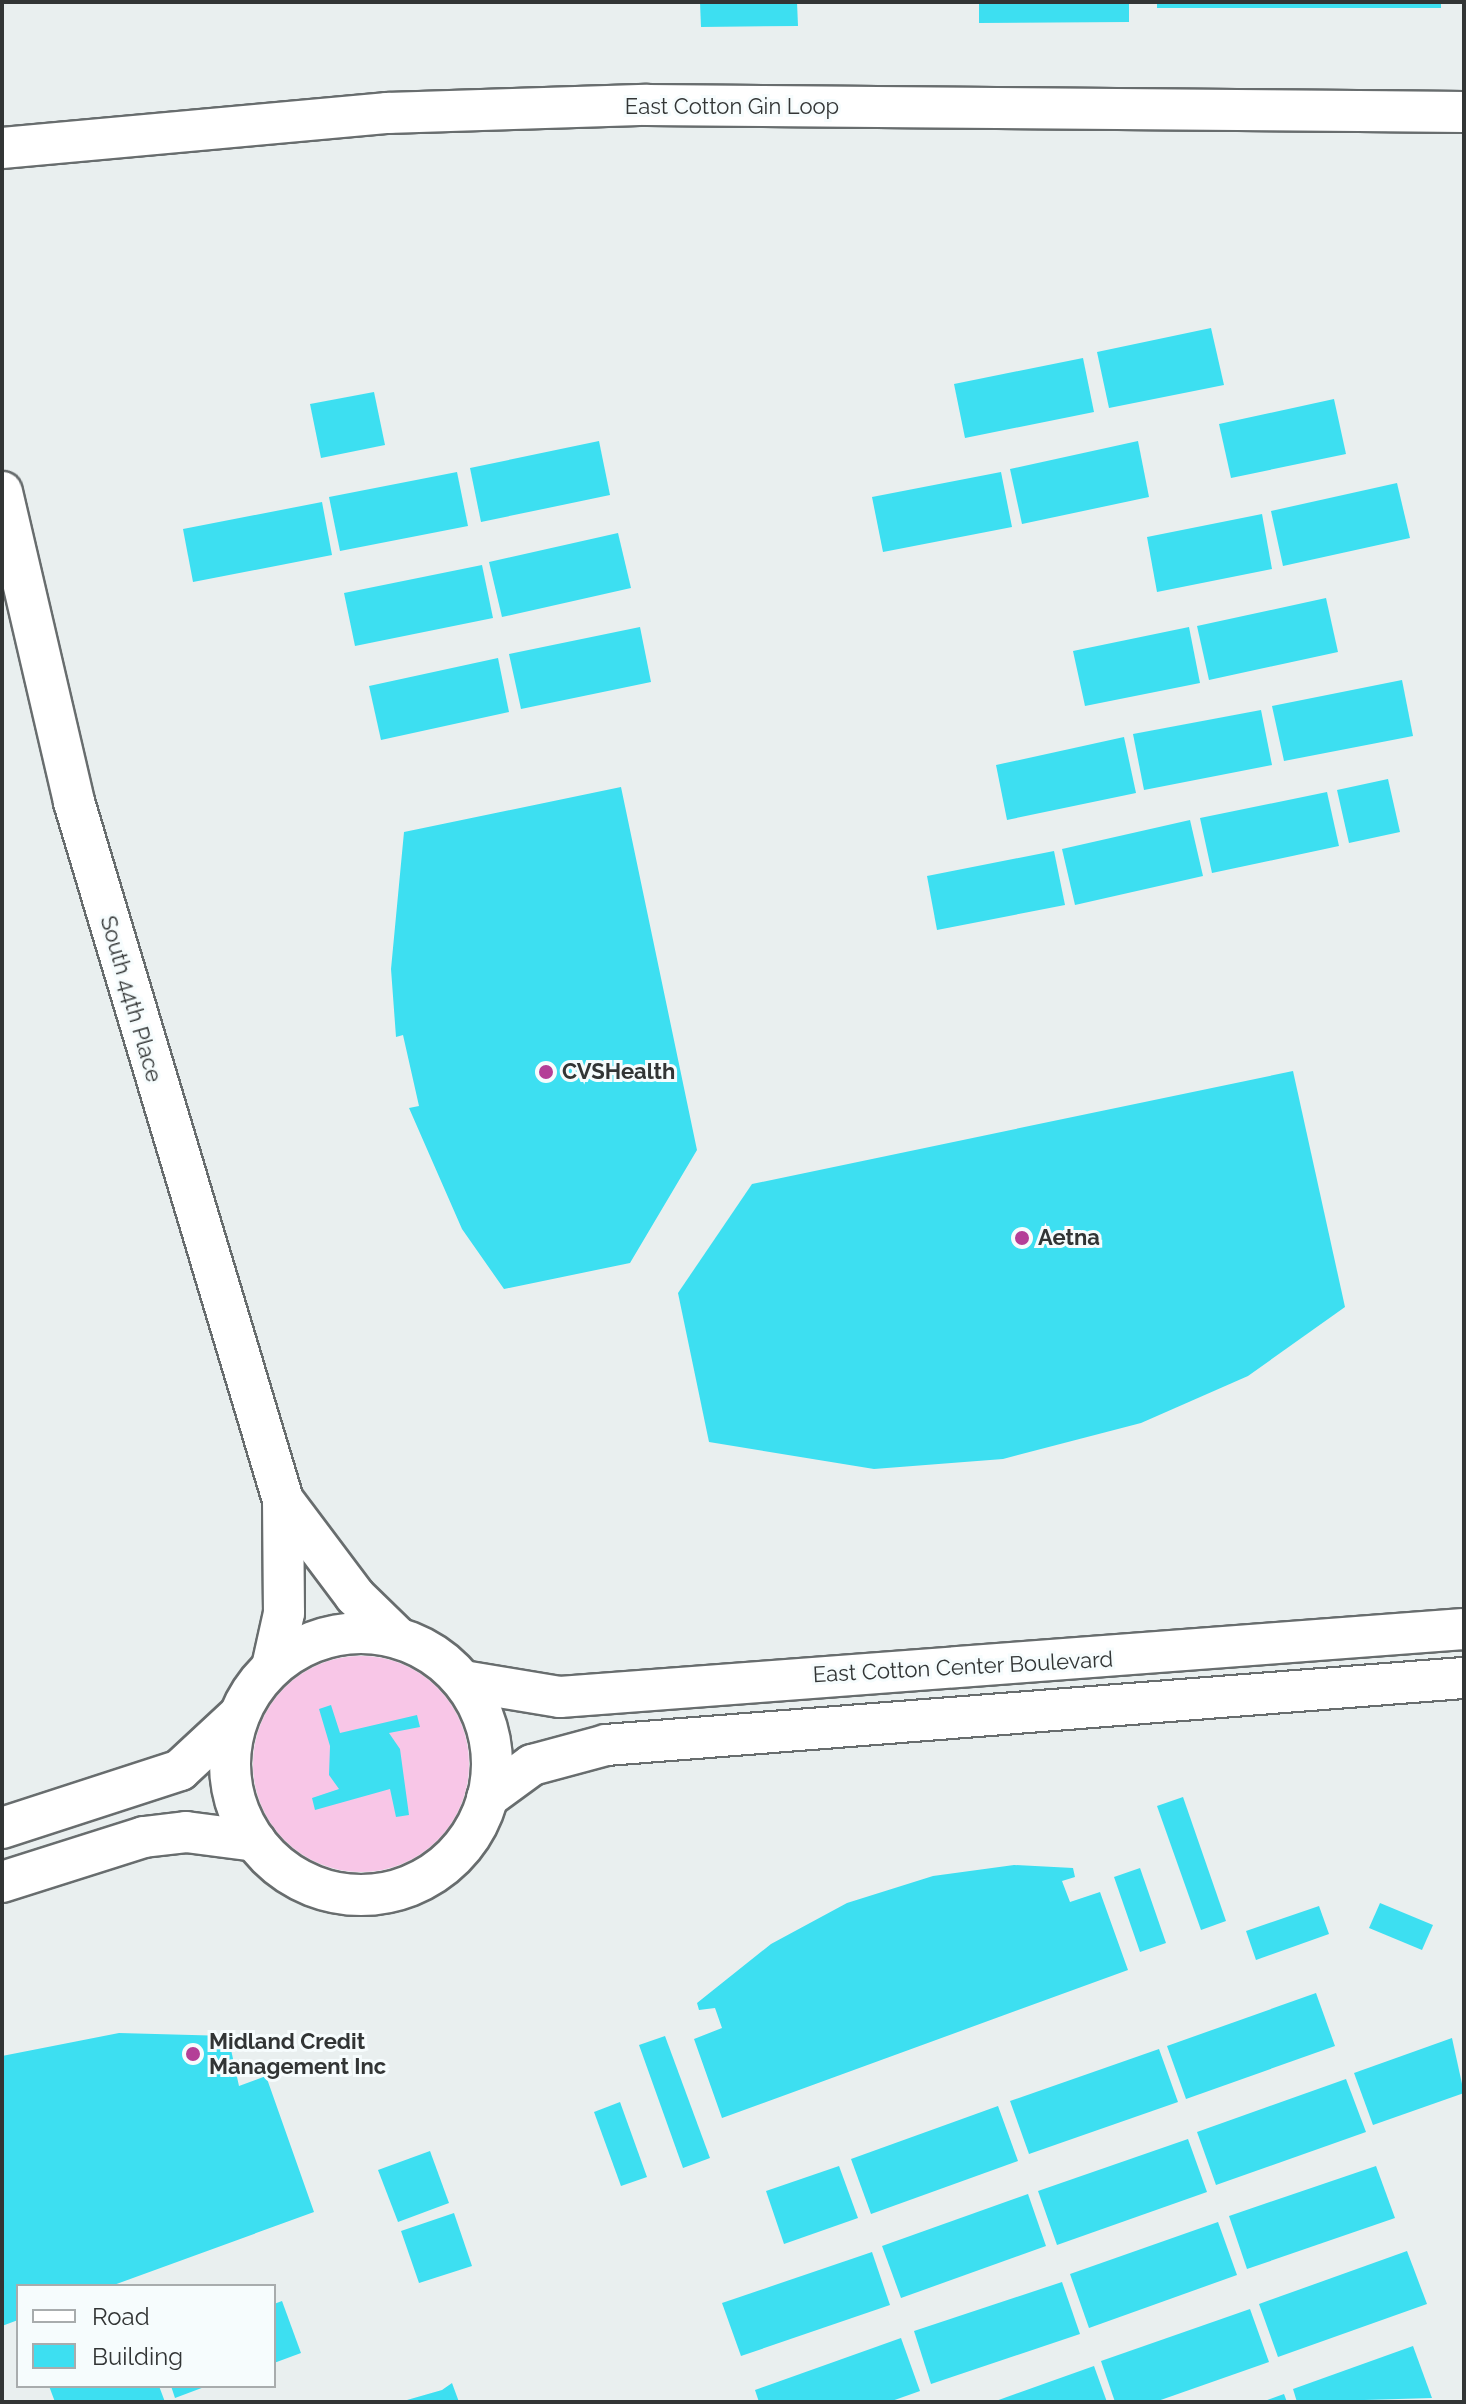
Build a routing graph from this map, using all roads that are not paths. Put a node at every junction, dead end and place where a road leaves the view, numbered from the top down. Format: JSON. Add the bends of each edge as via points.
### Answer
{"nodes":[{"id":1,"x":1464,"y":112,"type":"edge"},
{"id":2,"x":2,"y":148,"type":"edge"},
{"id":3,"x":2,"y":492,"type":"edge"},
{"id":4,"x":283,"y":1500,"type":"junction"},
{"id":5,"x":1464,"y":1629,"type":"edge"},
{"id":6,"x":398,"y":1638,"type":"junction"},
{"id":7,"x":1067,"y":1662,"type":"junction"},
{"id":8,"x":272,"y":1667,"type":"junction"},
{"id":9,"x":1464,"y":1678,"type":"edge"},
{"id":10,"x":463,"y":1681,"type":"junction"},
{"id":11,"x":239,"y":1715,"type":"junction"},
{"id":12,"x":773,"y":1732,"type":"junction"},
{"id":13,"x":487,"y":1798,"type":"junction"},
{"id":14,"x":2,"y":1828,"type":"edge"},
{"id":15,"x":255,"y":1841,"type":"junction"},
{"id":16,"x":2,"y":1882,"type":"edge"}],
"edges":[{"from":1,"to":2,"type":"street","name":"East Cotton Gin Loop","via":[[647,105],[387,113]]},
{"from":3,"to":4,"type":"street","name":"South 44th Place","via":[[74,802]]},
{"from":4,"to":6,"type":"street","name":"South 44th Place","via":[[355,1596]]},
{"from":4,"to":8,"type":"street","name":"South 44th Place","via":[[284,1613]]},
{"from":5,"to":7,"type":"street","name":"East Cotton Center Boulevard"},
{"from":6,"to":8,"type":"street","via":[[324,1638]]},
{"from":6,"to":10,"type":"street","via":[[431,1653]]},
{"from":7,"to":10,"type":"street","name":"East Cotton Center Boulevard","via":[[560,1697]]},
{"from":7,"to":12,"type":"street","via":[[1043,1684],[1015,1693],[849,1703]]},
{"from":8,"to":11,"type":"street"},
{"from":9,"to":12,"type":"street"},
{"from":10,"to":13,"type":"street","via":[[490,1739]]},
{"from":11,"to":14,"type":"street","via":[[180,1770]]},
{"from":11,"to":15,"type":"street","via":[[231,1782]]},
{"from":12,"to":13,"type":"street","via":[[574,1751],[512,1776]]},
{"from":13,"to":15,"type":"street","via":[[455,1855],[385,1892],[352,1895],[306,1883]]},
{"from":15,"to":16,"type":"street","via":[[186,1832],[144,1837]]}]}
